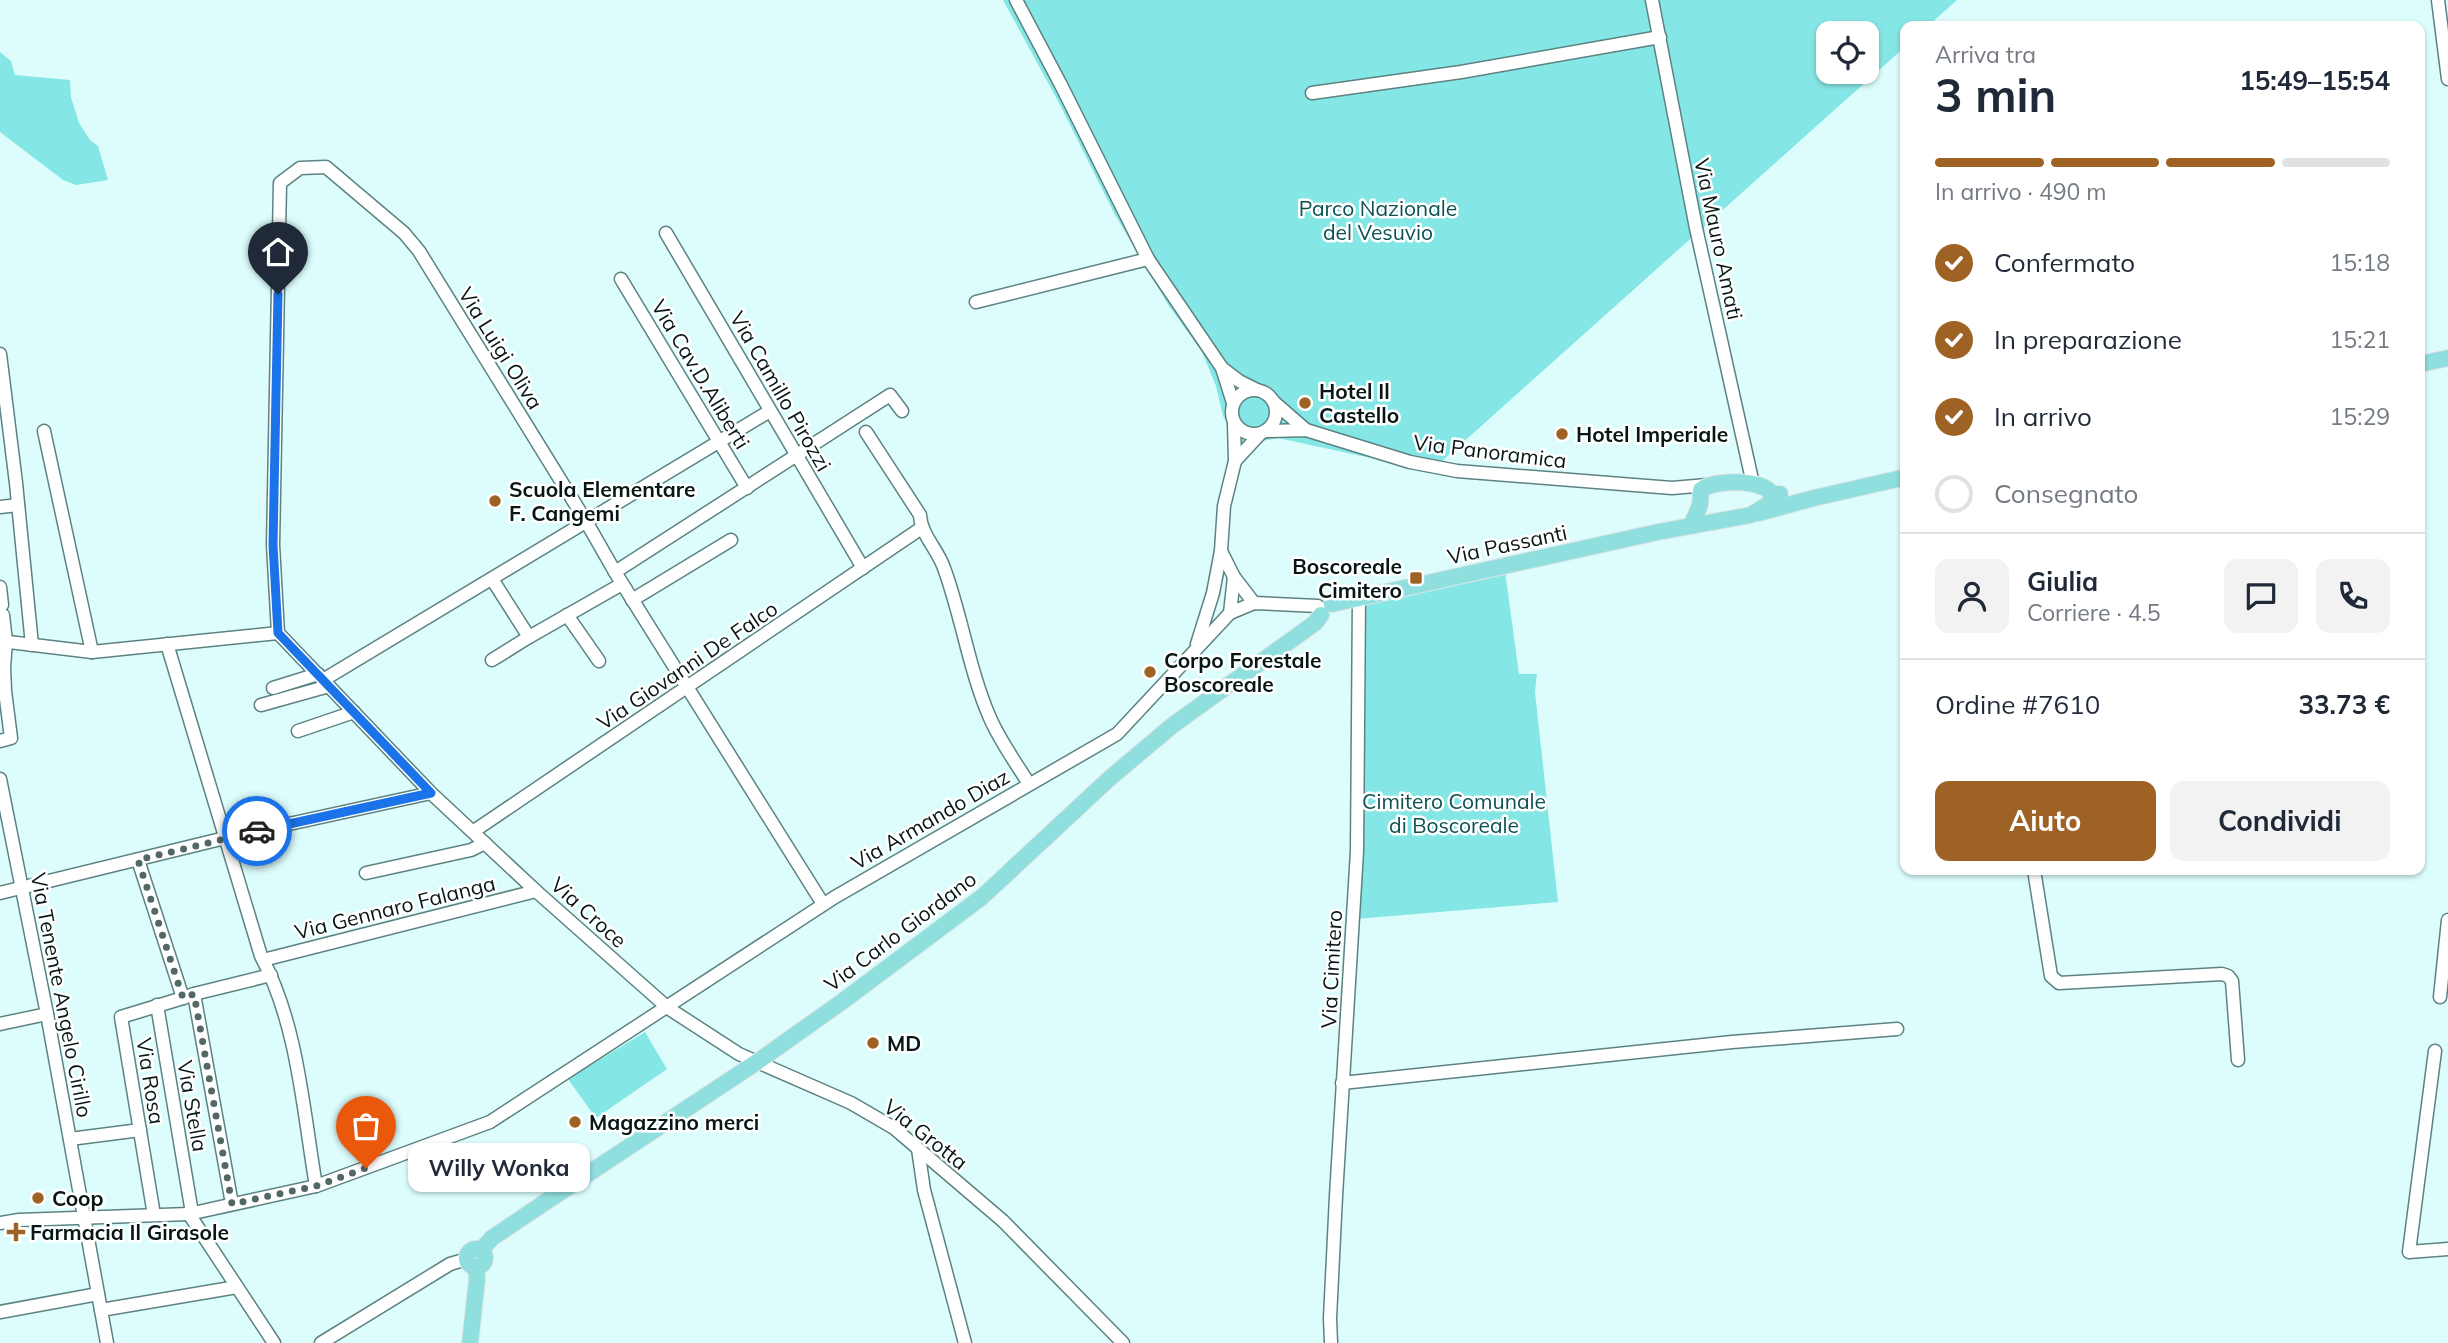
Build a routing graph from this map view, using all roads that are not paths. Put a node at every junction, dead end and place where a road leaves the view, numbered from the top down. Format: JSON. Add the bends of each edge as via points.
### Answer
{"nodes":[{"id":1,"x":1016,"y":0,"type":"edge"},
{"id":2,"x":1652,"y":0,"type":"edge"},
{"id":3,"x":2438,"y":0,"type":"edge"},
{"id":4,"x":1660,"y":37,"type":"junction"},
{"id":5,"x":2448,"y":79,"type":"edge"},
{"id":6,"x":1312,"y":93,"type":"dead end"},
{"id":7,"x":666,"y":233,"type":"dead end"},
{"id":8,"x":1148,"y":259,"type":"junction"},
{"id":9,"x":621,"y":279,"type":"dead end"},
{"id":10,"x":976,"y":302,"type":"dead end"},
{"id":11,"x":0,"y":355,"type":"edge"},
{"id":12,"x":2448,"y":358,"type":"edge"},
{"id":13,"x":2425,"y":363,"type":"edge"},
{"id":14,"x":1222,"y":368,"type":"junction"},
{"id":15,"x":1258,"y":390,"type":"junction"},
{"id":16,"x":1233,"y":403,"type":"junction"},
{"id":17,"x":1275,"y":404,"type":"junction"},
{"id":18,"x":770,"y":411,"type":"junction"},
{"id":19,"x":902,"y":411,"type":"dead end"},
{"id":20,"x":1234,"y":424,"type":"junction"},
{"id":21,"x":1307,"y":430,"type":"junction"},
{"id":22,"x":44,"y":431,"type":"dead end"},
{"id":23,"x":866,"y":432,"type":"dead end"},
{"id":24,"x":1264,"y":432,"type":"junction"},
{"id":25,"x":720,"y":442,"type":"junction"},
{"id":26,"x":797,"y":456,"type":"junction"},
{"id":27,"x":1235,"y":461,"type":"junction"},
{"id":28,"x":1900,"y":478,"type":"edge"},
{"id":29,"x":1753,"y":484,"type":"junction"},
{"id":30,"x":747,"y":488,"type":"junction"},
{"id":31,"x":1772,"y":494,"type":"junction"},
{"id":32,"x":1702,"y":496,"type":"junction"},
{"id":33,"x":1814,"y":498,"type":"junction"},
{"id":34,"x":18,"y":505,"type":"junction"},
{"id":35,"x":0,"y":507,"type":"edge"},
{"id":36,"x":1751,"y":515,"type":"junction"},
{"id":37,"x":1732,"y":519,"type":"junction"},
{"id":38,"x":587,"y":523,"type":"junction"},
{"id":39,"x":1691,"y":526,"type":"junction"},
{"id":40,"x":920,"y":529,"type":"junction"},
{"id":41,"x":731,"y":540,"type":"dead end"},
{"id":42,"x":1221,"y":551,"type":"junction"},
{"id":43,"x":863,"y":568,"type":"junction"},
{"id":44,"x":1234,"y":577,"type":"junction"},
{"id":45,"x":619,"y":578,"type":"junction"},
{"id":46,"x":492,"y":579,"type":"junction"},
{"id":47,"x":0,"y":587,"type":"edge"},
{"id":48,"x":1213,"y":593,"type":"junction"},
{"id":49,"x":1359,"y":597,"type":"junction"},
{"id":50,"x":632,"y":600,"type":"junction"},
{"id":51,"x":1254,"y":603,"type":"junction"},
{"id":52,"x":1324,"y":609,"type":"junction"},
{"id":53,"x":1230,"y":613,"type":"junction"},
{"id":54,"x":567,"y":615,"type":"junction"},
{"id":55,"x":278,"y":633,"type":"junction"},
{"id":56,"x":528,"y":637,"type":"junction"},
{"id":57,"x":3,"y":641,"type":"edge"},
{"id":58,"x":167,"y":644,"type":"junction"},
{"id":59,"x":32,"y":645,"type":"junction"},
{"id":60,"x":1196,"y":648,"type":"junction"},
{"id":61,"x":92,"y":652,"type":"junction"},
{"id":62,"x":492,"y":660,"type":"dead end"},
{"id":63,"x":599,"y":661,"type":"dead end"},
{"id":64,"x":324,"y":680,"type":"junction"},
{"id":65,"x":273,"y":688,"type":"dead end"},
{"id":66,"x":687,"y":688,"type":"junction"},
{"id":67,"x":261,"y":705,"type":"dead end"},
{"id":68,"x":354,"y":712,"type":"junction"},
{"id":69,"x":298,"y":731,"type":"dead end"},
{"id":70,"x":0,"y":741,"type":"edge"},
{"id":71,"x":0,"y":779,"type":"edge"},
{"id":72,"x":1029,"y":784,"type":"junction"},
{"id":73,"x":431,"y":793,"type":"junction"},
{"id":74,"x":5,"y":830,"type":"edge"},
{"id":75,"x":474,"y":831,"type":"junction"},
{"id":76,"x":225,"y":838,"type":"junction"},
{"id":77,"x":485,"y":843,"type":"junction"},
{"id":78,"x":138,"y":860,"type":"junction"},
{"id":79,"x":366,"y":873,"type":"dead end"},
{"id":80,"x":2035,"y":875,"type":"edge"},
{"id":81,"x":22,"y":887,"type":"junction"},
{"id":82,"x":536,"y":891,"type":"junction"},
{"id":83,"x":0,"y":894,"type":"edge"},
{"id":84,"x":823,"y":904,"type":"junction"},
{"id":85,"x":2448,"y":920,"type":"edge"},
{"id":86,"x":262,"y":960,"type":"junction"},
{"id":87,"x":271,"y":975,"type":"junction"},
{"id":88,"x":188,"y":996,"type":"junction"},
{"id":89,"x":2440,"y":997,"type":"dead end"},
{"id":90,"x":157,"y":1005,"type":"junction"},
{"id":91,"x":668,"y":1008,"type":"junction"},
{"id":92,"x":47,"y":1014,"type":"junction"},
{"id":93,"x":0,"y":1024,"type":"edge"},
{"id":94,"x":1897,"y":1029,"type":"dead end"},
{"id":95,"x":2435,"y":1051,"type":"dead end"},
{"id":96,"x":2238,"y":1060,"type":"dead end"},
{"id":97,"x":757,"y":1062,"type":"junction"},
{"id":98,"x":1342,"y":1083,"type":"junction"},
{"id":99,"x":139,"y":1130,"type":"junction"},
{"id":100,"x":70,"y":1139,"type":"junction"},
{"id":101,"x":918,"y":1149,"type":"junction"},
{"id":102,"x":316,"y":1186,"type":"junction"},
{"id":103,"x":232,"y":1204,"type":"junction"},
{"id":104,"x":190,"y":1213,"type":"junction"},
{"id":105,"x":154,"y":1215,"type":"junction"},
{"id":106,"x":84,"y":1218,"type":"junction"},
{"id":107,"x":0,"y":1223,"type":"edge"},
{"id":108,"x":2448,"y":1248,"type":"edge"},
{"id":109,"x":475,"y":1259,"type":"junction"},
{"id":110,"x":237,"y":1287,"type":"junction"},
{"id":111,"x":98,"y":1294,"type":"junction"},
{"id":112,"x":101,"y":1310,"type":"junction"},
{"id":113,"x":0,"y":1312,"type":"edge"},
{"id":114,"x":107,"y":1343,"type":"edge"},
{"id":115,"x":274,"y":1343,"type":"edge"},
{"id":116,"x":321,"y":1343,"type":"edge"},
{"id":117,"x":470,"y":1343,"type":"edge"},
{"id":118,"x":965,"y":1343,"type":"edge"},
{"id":119,"x":1123,"y":1343,"type":"edge"},
{"id":120,"x":1331,"y":1343,"type":"edge"}],
"edges":[{"from":1,"to":8,"type":"street","name":"Via Panoramica"},
{"from":2,"to":4,"type":"street","name":"Via Mauro Amati"},
{"from":3,"to":5,"type":"street"},
{"from":4,"to":6,"type":"street"},
{"from":4,"to":29,"type":"street","name":"Via Mauro Amati","via":[[1696,228]]},
{"from":7,"to":18,"type":"street","name":"Via Camillo Pirozzi"},
{"from":8,"to":10,"type":"street"},
{"from":8,"to":14,"type":"street","name":"Via Panoramica"},
{"from":9,"to":25,"type":"street","name":"Via Cav.D.Aliberti"},
{"from":11,"to":34,"type":"street"},
{"from":12,"to":13,"type":"main road"},
{"from":14,"to":15,"type":"street","name":"Via Panoramica"},
{"from":14,"to":16,"type":"street","name":"Via Panoramica"},
{"from":15,"to":16,"type":"street","via":[[1243,392]]},
{"from":15,"to":17,"type":"street","name":"Via Panoramica"},
{"from":16,"to":20,"type":"street","name":"Via Panoramica"},
{"from":17,"to":21,"type":"street","name":"Via Panoramica"},
{"from":17,"to":24,"type":"street","via":[[1276,418]]},
{"from":18,"to":25,"type":"street"},
{"from":18,"to":26,"type":"street","name":"Via Camillo Pirozzi"},
{"from":19,"to":26,"type":"street","via":[[890,395]]},
{"from":20,"to":24,"type":"street","name":"Via Panoramica","via":[[1245,433]]},
{"from":20,"to":27,"type":"street","name":"Via Panoramica"},
{"from":21,"to":24,"type":"street","name":"Via Panoramica"},
{"from":21,"to":32,"type":"street","name":"Via Panoramica","via":[[1457,471],[1672,488]]},
{"from":22,"to":61,"type":"street"},
{"from":23,"to":40,"type":"street","via":[[920,515]]},
{"from":24,"to":27,"type":"street"},
{"from":25,"to":30,"type":"street","name":"Via Cav.D.Aliberti"},
{"from":25,"to":38,"type":"street"},
{"from":26,"to":30,"type":"street"},
{"from":26,"to":43,"type":"street","name":"Via Camillo Pirozzi"},
{"from":27,"to":42,"type":"street","name":"Via Armando Diaz","via":[[1224,506]]},
{"from":28,"to":33,"type":"main road","name":"Via Passanti"},
{"from":29,"to":31,"type":"main road","name":"Via Passanti","via":[[1769,488]]},
{"from":29,"to":32,"type":"main road","name":"Via Passanti","via":[[1715,482]]},
{"from":30,"to":45,"type":"street"},
{"from":31,"to":33,"type":"main road","name":"Via Passanti"},
{"from":31,"to":36,"type":"main road","via":[[1770,503]]},
{"from":32,"to":37,"type":"main road","via":[[1710,515]]},
{"from":32,"to":39,"type":"main road"},
{"from":33,"to":36,"type":"main road","name":"Via Passanti"},
{"from":34,"to":35,"type":"street"},
{"from":34,"to":59,"type":"street"},
{"from":36,"to":37,"type":"main road","name":"Via Passanti"},
{"from":37,"to":39,"type":"main road","name":"Via Passanti"},
{"from":38,"to":45,"type":"street","name":"Via Luigi Oliva"},
{"from":38,"to":46,"type":"street"},
{"from":38,"to":55,"type":"street","name":"Via Luigi Oliva","via":[[419,251],[326,167],[300,168],[280,183],[273,545]]},
{"from":39,"to":49,"type":"main road","name":"Via Passanti"},
{"from":40,"to":43,"type":"street","name":"Via Giovanni De Falco"},
{"from":40,"to":72,"type":"street","via":[[944,567],[991,719]]},
{"from":41,"to":50,"type":"street"},
{"from":42,"to":44,"type":"street"},
{"from":42,"to":48,"type":"street","name":"Via Armando Diaz"},
{"from":43,"to":66,"type":"street","name":"Via Giovanni De Falco"},
{"from":44,"to":51,"type":"street"},
{"from":44,"to":53,"type":"street"},
{"from":45,"to":50,"type":"street","name":"Via Luigi Oliva"},
{"from":45,"to":54,"type":"street"},
{"from":46,"to":56,"type":"street"},
{"from":46,"to":64,"type":"street"},
{"from":47,"to":57,"type":"street"},
{"from":48,"to":53,"type":"street"},
{"from":48,"to":60,"type":"street","name":"Via Armando Diaz"},
{"from":49,"to":52,"type":"main road","name":"Via Passanti"},
{"from":49,"to":98,"type":"street","name":"Via Cimitero","via":[[1357,851]]},
{"from":50,"to":66,"type":"street","name":"Via Luigi Oliva"},
{"from":51,"to":52,"type":"street","name":"Via Passanti"},
{"from":51,"to":53,"type":"street","name":"Via Passanti"},
{"from":52,"to":97,"type":"main road","name":"Via Carlo Giordano","via":[[1315,623],[1173,724],[982,897]]},
{"from":53,"to":60,"type":"street","name":"Via Armando Diaz"},
{"from":54,"to":56,"type":"street"},
{"from":54,"to":63,"type":"street"},
{"from":55,"to":58,"type":"street"},
{"from":55,"to":64,"type":"street","name":"Via Croce"},
{"from":56,"to":62,"type":"street"},
{"from":57,"to":59,"type":"street"},
{"from":57,"to":70,"type":"street","via":[[10,738]]},
{"from":58,"to":61,"type":"street"},
{"from":58,"to":76,"type":"street"},
{"from":59,"to":61,"type":"street"},
{"from":60,"to":72,"type":"street","name":"Via Armando Diaz","via":[[1117,734]]},
{"from":64,"to":65,"type":"street"},
{"from":64,"to":67,"type":"street"},
{"from":64,"to":68,"type":"street","name":"Via Croce"},
{"from":66,"to":75,"type":"street","name":"Via Giovanni De Falco"},
{"from":66,"to":84,"type":"street","name":"Via Luigi Oliva"},
{"from":68,"to":69,"type":"street"},
{"from":68,"to":73,"type":"street","name":"Via Croce"},
{"from":71,"to":74,"type":"street","name":"Via Tenente Angelo Cirillo"},
{"from":72,"to":84,"type":"street","name":"Via Armando Diaz"},
{"from":73,"to":75,"type":"street","name":"Via Croce"},
{"from":73,"to":76,"type":"street"},
{"from":74,"to":81,"type":"street","name":"Via Tenente Angelo Cirillo"},
{"from":75,"to":77,"type":"street","name":"Via Croce"},
{"from":76,"to":78,"type":"street"},
{"from":76,"to":86,"type":"street"},
{"from":77,"to":79,"type":"street"},
{"from":77,"to":82,"type":"street","name":"Via Croce"},
{"from":78,"to":81,"type":"street"},
{"from":78,"to":88,"type":"street"},
{"from":80,"to":96,"type":"street","via":[[2054,981],[2228,976]]},
{"from":81,"to":83,"type":"street"},
{"from":81,"to":92,"type":"street","name":"Via Tenente Angelo Cirillo"},
{"from":82,"to":86,"type":"street","name":"Via Gennaro Falanga"},
{"from":82,"to":91,"type":"street","name":"Via Croce"},
{"from":84,"to":91,"type":"street","name":"Via Armando Diaz"},
{"from":85,"to":89,"type":"street"},
{"from":86,"to":87,"type":"street"},
{"from":87,"to":88,"type":"street","name":"Via Rosa"},
{"from":87,"to":102,"type":"street","via":[[293,1051]]},
{"from":88,"to":90,"type":"street","name":"Via Rosa"},
{"from":88,"to":103,"type":"street"},
{"from":90,"to":99,"type":"street","name":"Via Rosa","via":[[121,1017]]},
{"from":90,"to":104,"type":"street","name":"Via Stella"},
{"from":91,"to":97,"type":"street","name":"Via Grotta"},
{"from":91,"to":102,"type":"street","name":"Via Armando Diaz","via":[[490,1122]]},
{"from":92,"to":93,"type":"street"},
{"from":92,"to":100,"type":"street","name":"Via Tenente Angelo Cirillo"},
{"from":94,"to":98,"type":"street"},
{"from":95,"to":108,"type":"street","via":[[2409,1252]]},
{"from":97,"to":101,"type":"street","name":"Via Grotta","via":[[851,1103],[894,1128]]},
{"from":97,"to":109,"type":"main road","name":"Via Carlo Giordano","via":[[492,1238]]},
{"from":98,"to":120,"type":"street","name":"Via Cimitero"},
{"from":99,"to":100,"type":"street"},
{"from":99,"to":105,"type":"street","name":"Via Rosa"},
{"from":100,"to":106,"type":"street","name":"Via Tenente Angelo Cirillo"},
{"from":101,"to":118,"type":"street","via":[[924,1190]]},
{"from":101,"to":119,"type":"street","name":"Via Grotta","via":[[1003,1221]]},
{"from":102,"to":103,"type":"street","name":"Via Armando Diaz"},
{"from":103,"to":104,"type":"street","name":"Via Armando Diaz"},
{"from":104,"to":105,"type":"street","name":"Via Armando Diaz"},
{"from":104,"to":110,"type":"street"},
{"from":105,"to":106,"type":"street","name":"Via Armando Diaz"},
{"from":106,"to":107,"type":"street","name":"Via Armando Diaz"},
{"from":106,"to":111,"type":"street","name":"Via Tenente Angelo Cirillo"},
{"from":109,"to":116,"type":"street","via":[[450,1264]]},
{"from":109,"to":117,"type":"main road"},
{"from":110,"to":112,"type":"street"},
{"from":110,"to":115,"type":"street"},
{"from":111,"to":112,"type":"street","name":"Via Tenente Angelo Cirillo"},
{"from":111,"to":113,"type":"street"},
{"from":112,"to":114,"type":"street","name":"Via Tenente Angelo Cirillo"}]}
